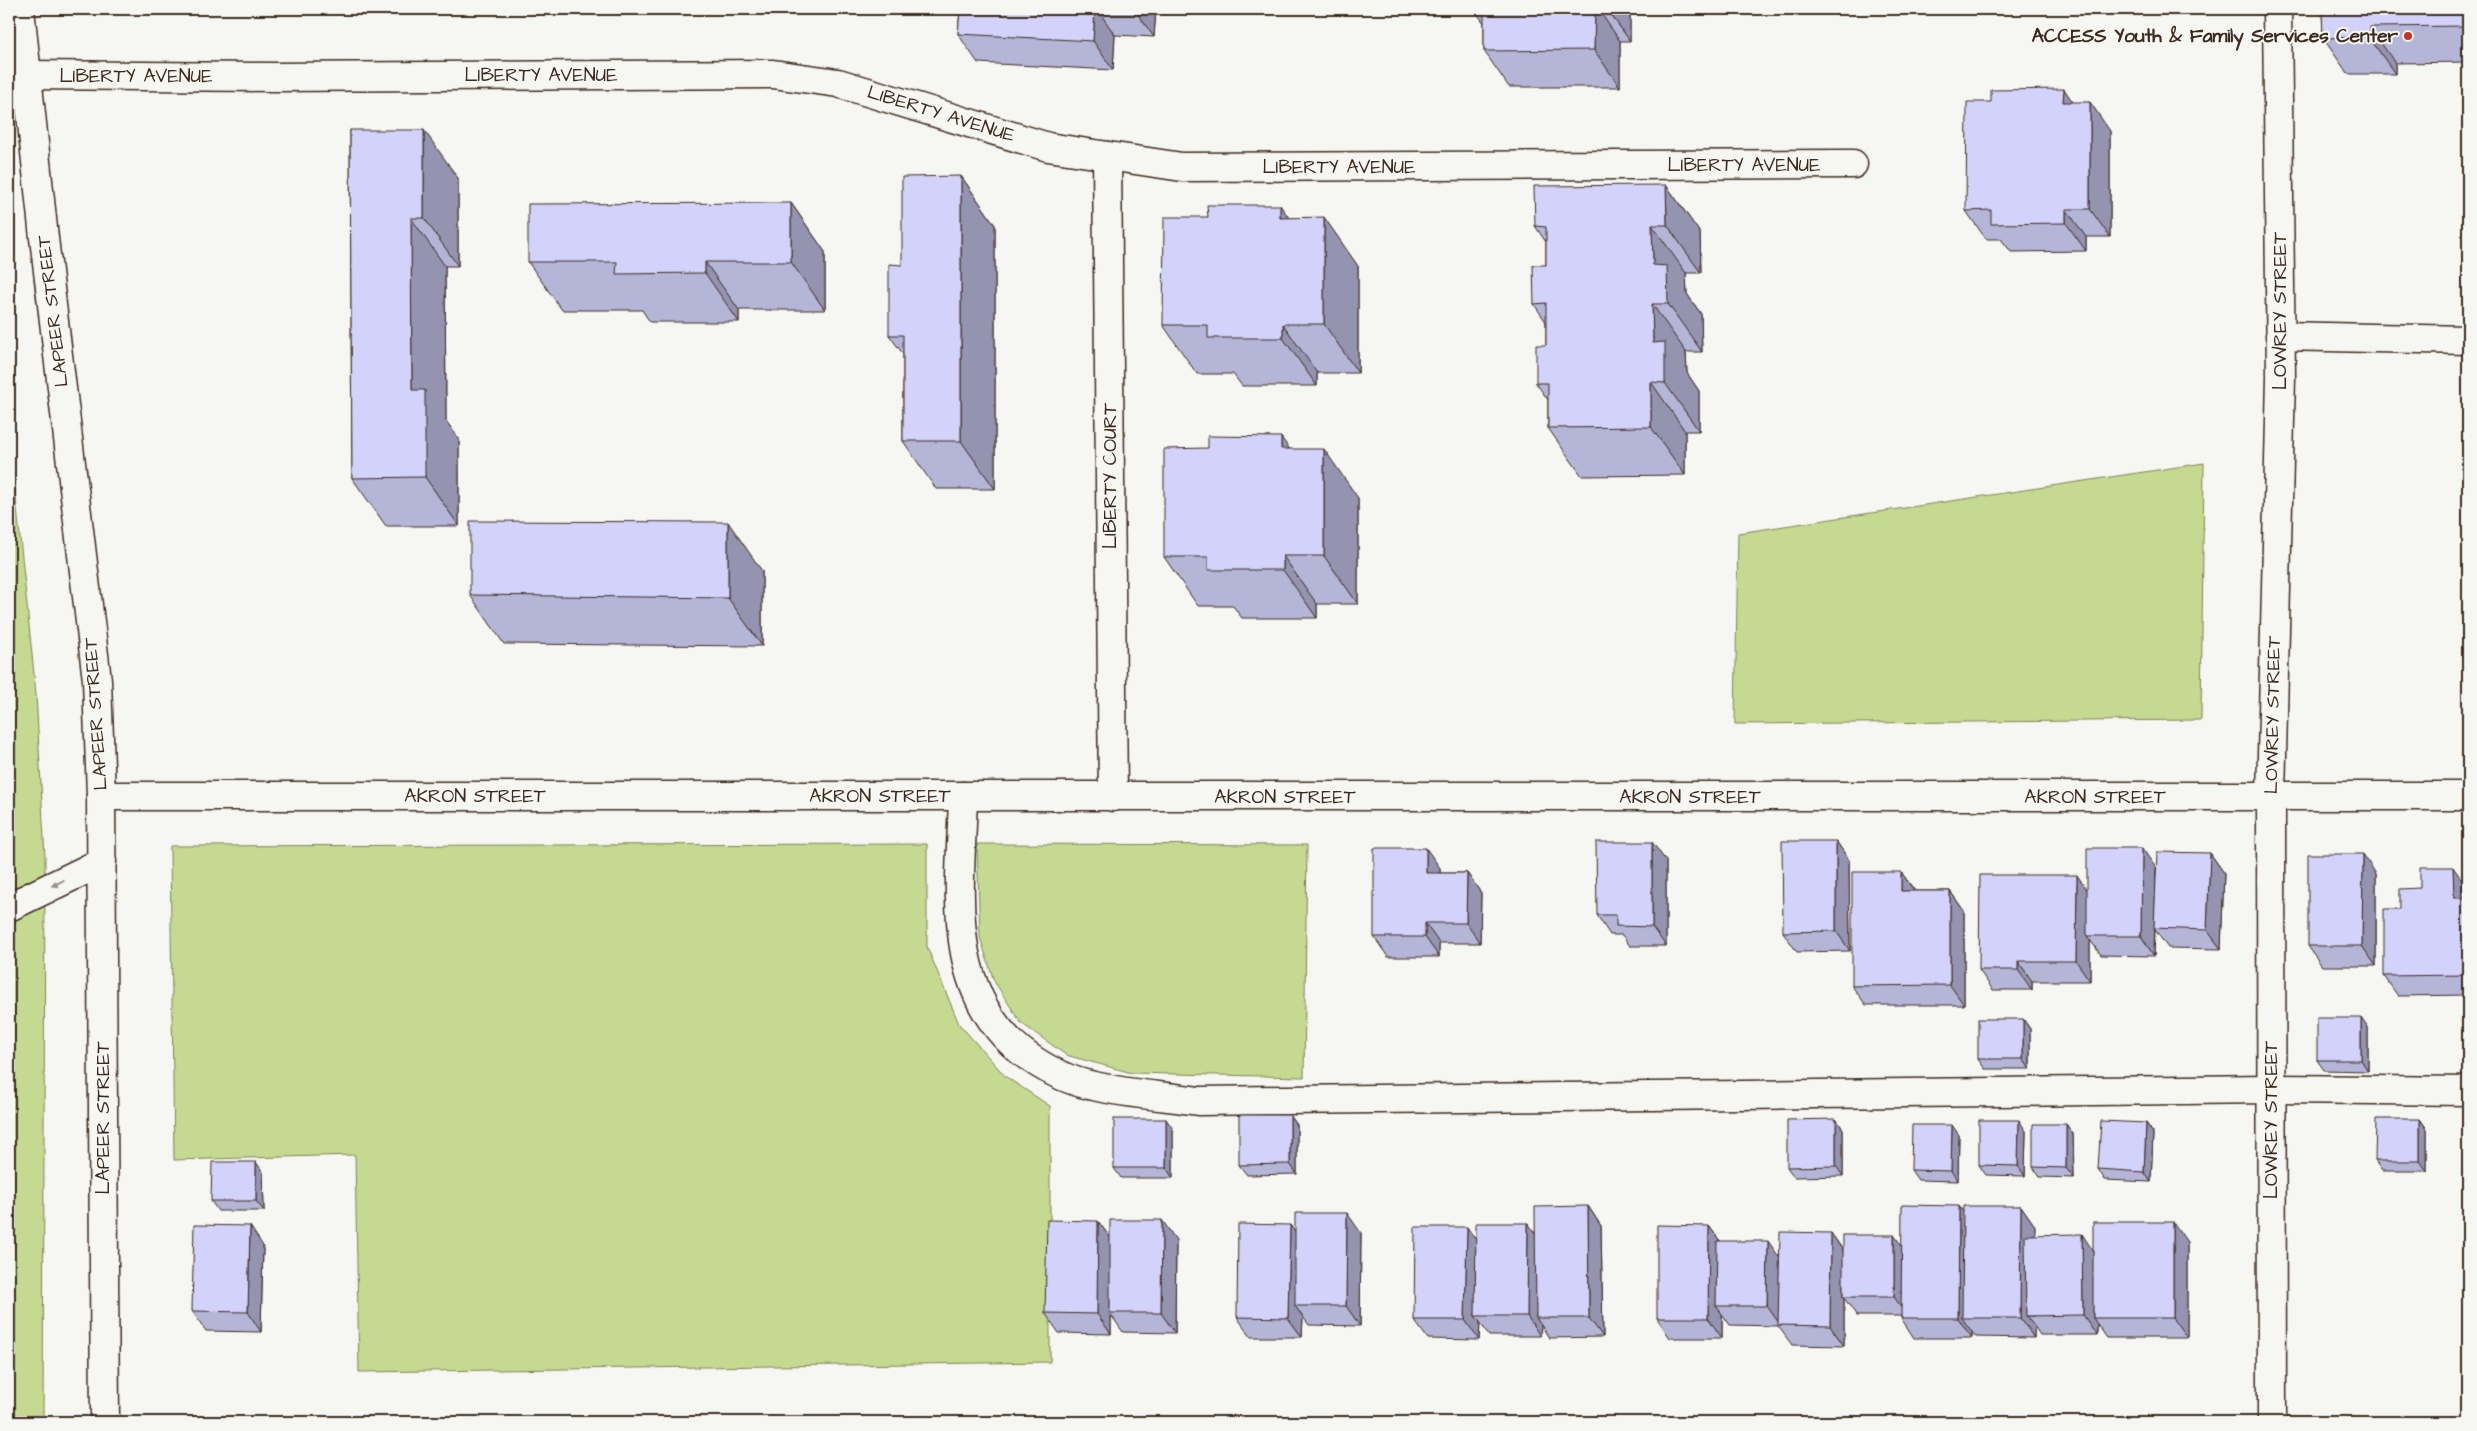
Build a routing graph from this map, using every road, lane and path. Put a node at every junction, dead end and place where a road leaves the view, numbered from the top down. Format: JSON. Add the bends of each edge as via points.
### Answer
{"nodes":[{"id":1,"x":20,"y":9,"type":"edge"},
{"id":2,"x":2277,"y":9,"type":"edge"},
{"id":3,"x":27,"y":75,"type":"junction"},
{"id":4,"x":1107,"y":156,"type":"junction"},
{"id":5,"x":1853,"y":164,"type":"dead end"},
{"id":6,"x":2280,"y":336,"type":"junction"},
{"id":7,"x":2468,"y":340,"type":"edge"},
{"id":8,"x":101,"y":796,"type":"junction"},
{"id":9,"x":963,"y":796,"type":"junction"},
{"id":10,"x":2468,"y":796,"type":"edge"},
{"id":11,"x":1113,"y":797,"type":"junction"},
{"id":12,"x":2271,"y":797,"type":"junction"},
{"id":13,"x":102,"y":862,"type":"junction"},
{"id":14,"x":9,"y":907,"type":"edge"},
{"id":15,"x":2271,"y":1089,"type":"junction"},
{"id":16,"x":2468,"y":1091,"type":"edge"},
{"id":17,"x":105,"y":1422,"type":"edge"},
{"id":18,"x":2272,"y":1422,"type":"edge"}],
"edges":[{"from":1,"to":3,"type":"street","name":"LAPEER STREET"},
{"from":2,"to":6,"type":"street","name":"LOWREY STREET"},
{"from":3,"to":4,"type":"street","name":"LIBERTY AVENUE","via":[[773,74],[838,83],[1048,147]]},
{"from":3,"to":8,"type":"street","name":"LAPEER STREET","via":[[97,680]]},
{"from":4,"to":5,"type":"street","name":"LIBERTY AVENUE","via":[[1182,167]]},
{"from":4,"to":11,"type":"street","name":"LIBERTY COURT"},
{"from":6,"to":7,"type":"street"},
{"from":6,"to":12,"type":"street","name":"LOWREY STREET"},
{"from":8,"to":9,"type":"street","name":"AKRON STREET"},
{"from":8,"to":13,"type":"street","name":"LAPEER STREET"},
{"from":9,"to":11,"type":"street","name":"AKRON STREET"},
{"from":9,"to":15,"type":"street","via":[[960,920],[963,946],[978,999],[1009,1041],[1033,1060],[1059,1074],[1093,1086],[1199,1101]]},
{"from":10,"to":12,"type":"street","name":"AKRON STREET"},
{"from":11,"to":12,"type":"street","name":"AKRON STREET"},
{"from":12,"to":15,"type":"street","name":"LOWREY STREET"},
{"from":13,"to":14,"type":"street","one_way":true},
{"from":13,"to":17,"type":"street","name":"LAPEER STREET"},
{"from":15,"to":16,"type":"street"},
{"from":15,"to":18,"type":"street","name":"LOWREY STREET"}]}
